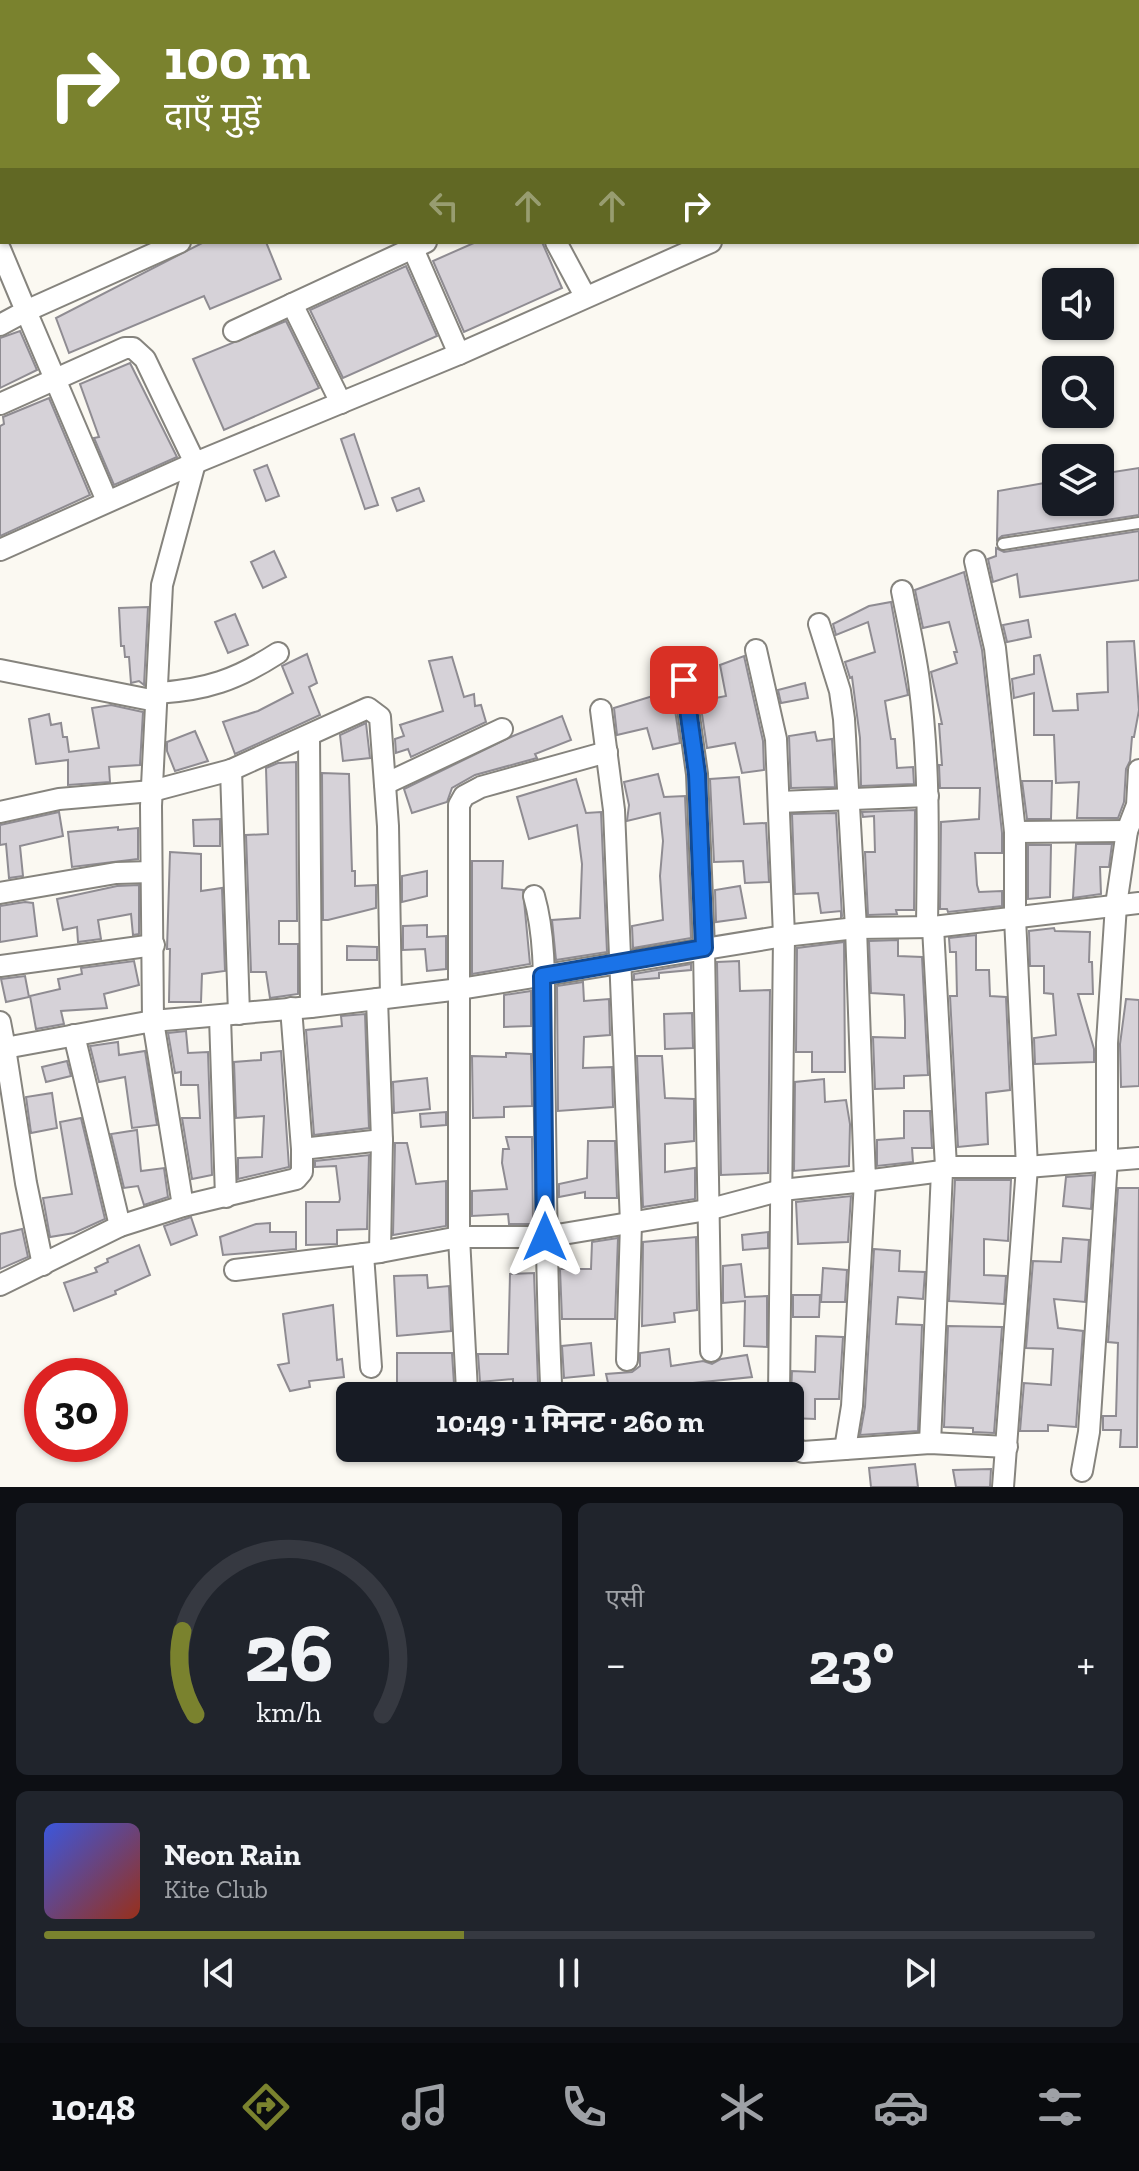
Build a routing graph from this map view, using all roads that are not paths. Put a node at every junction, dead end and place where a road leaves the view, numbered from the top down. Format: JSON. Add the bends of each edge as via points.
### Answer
{"nodes":[{"id":1,"x":176,"y":244,"type":"edge"},
{"id":2,"x":416,"y":244,"type":"edge"},
{"id":3,"x":557,"y":244,"type":"edge"},
{"id":4,"x":706,"y":244,"type":"edge"},
{"id":5,"x":0,"y":249,"type":"edge"},
{"id":6,"x":585,"y":296,"type":"junction"},
{"id":7,"x":292,"y":304,"type":"junction"},
{"id":8,"x":26,"y":311,"type":"junction"},
{"id":9,"x":0,"y":325,"type":"edge"},
{"id":10,"x":234,"y":331,"type":"dead end"},
{"id":11,"x":459,"y":354,"type":"junction"},
{"id":12,"x":54,"y":380,"type":"junction"},
{"id":13,"x":341,"y":403,"type":"junction"},
{"id":14,"x":0,"y":404,"type":"edge"},
{"id":15,"x":195,"y":463,"type":"junction"},
{"id":16,"x":107,"y":501,"type":"junction"},
{"id":17,"x":1139,"y":523,"type":"edge"},
{"id":18,"x":1003,"y":544,"type":"dead end"},
{"id":19,"x":0,"y":550,"type":"edge"},
{"id":20,"x":975,"y":561,"type":"dead end"},
{"id":21,"x":902,"y":591,"type":"dead end"},
{"id":22,"x":819,"y":624,"type":"dead end"},
{"id":23,"x":756,"y":650,"type":"dead end"},
{"id":24,"x":278,"y":653,"type":"dead end"},
{"id":25,"x":0,"y":670,"type":"edge"},
{"id":26,"x":684,"y":680,"type":"dead end"},
{"id":27,"x":157,"y":697,"type":"junction"},
{"id":28,"x":601,"y":710,"type":"dead end"},
{"id":29,"x":502,"y":729,"type":"dead end"},
{"id":30,"x":309,"y":737,"type":"junction"},
{"id":31,"x":607,"y":752,"type":"junction"},
{"id":32,"x":231,"y":770,"type":"junction"},
{"id":33,"x":1139,"y":770,"type":"edge"},
{"id":34,"x":385,"y":784,"type":"junction"},
{"id":35,"x":152,"y":791,"type":"junction"},
{"id":36,"x":928,"y":796,"type":"junction"},
{"id":37,"x":848,"y":799,"type":"junction"},
{"id":38,"x":779,"y":802,"type":"junction"},
{"id":39,"x":0,"y":812,"type":"edge"},
{"id":40,"x":1127,"y":831,"type":"junction"},
{"id":41,"x":1015,"y":832,"type":"junction"},
{"id":42,"x":151,"y":872,"type":"junction"},
{"id":43,"x":0,"y":893,"type":"edge"},
{"id":44,"x":534,"y":896,"type":"dead end"},
{"id":45,"x":1139,"y":903,"type":"edge"},
{"id":46,"x":1116,"y":905,"type":"junction"},
{"id":47,"x":1015,"y":918,"type":"junction"},
{"id":48,"x":930,"y":927,"type":"junction"},
{"id":49,"x":856,"y":928,"type":"junction"},
{"id":50,"x":784,"y":936,"type":"junction"},
{"id":51,"x":154,"y":945,"type":"junction"},
{"id":52,"x":704,"y":948,"type":"junction"},
{"id":53,"x":620,"y":962,"type":"junction"},
{"id":54,"x":0,"y":966,"type":"edge"},
{"id":55,"x":542,"y":976,"type":"junction"},
{"id":56,"x":460,"y":989,"type":"junction"},
{"id":57,"x":384,"y":998,"type":"junction"},
{"id":58,"x":301,"y":1008,"type":"junction"},
{"id":59,"x":230,"y":1015,"type":"junction"},
{"id":60,"x":153,"y":1021,"type":"junction"},
{"id":61,"x":0,"y":1022,"type":"edge"},
{"id":62,"x":74,"y":1035,"type":"junction"},
{"id":63,"x":2,"y":1048,"type":"edge"},
{"id":64,"x":382,"y":1140,"type":"junction"},
{"id":65,"x":302,"y":1149,"type":"junction"},
{"id":66,"x":1139,"y":1158,"type":"edge"},
{"id":67,"x":1107,"y":1160,"type":"junction"},
{"id":68,"x":1027,"y":1167,"type":"junction"},
{"id":69,"x":944,"y":1169,"type":"junction"},
{"id":70,"x":865,"y":1181,"type":"junction"},
{"id":71,"x":782,"y":1190,"type":"junction"},
{"id":72,"x":226,"y":1197,"type":"junction"},
{"id":73,"x":183,"y":1206,"type":"junction"},
{"id":74,"x":707,"y":1210,"type":"junction"},
{"id":75,"x":631,"y":1223,"type":"junction"},
{"id":76,"x":120,"y":1226,"type":"junction"},
{"id":77,"x":459,"y":1237,"type":"junction"},
{"id":78,"x":545,"y":1237,"type":"junction"},
{"id":79,"x":372,"y":1253,"type":"junction"},
{"id":80,"x":43,"y":1265,"type":"junction"},
{"id":81,"x":235,"y":1270,"type":"dead end"},
{"id":82,"x":0,"y":1285,"type":"edge"},
{"id":83,"x":711,"y":1351,"type":"dead end"},
{"id":84,"x":627,"y":1360,"type":"dead end"},
{"id":85,"x":371,"y":1367,"type":"dead end"},
{"id":86,"x":467,"y":1382,"type":"edge"},
{"id":87,"x":551,"y":1382,"type":"edge"},
{"id":88,"x":779,"y":1382,"type":"edge"},
{"id":89,"x":930,"y":1443,"type":"junction"},
{"id":90,"x":1007,"y":1447,"type":"junction"},
{"id":91,"x":845,"y":1449,"type":"junction"},
{"id":92,"x":804,"y":1452,"type":"edge"},
{"id":93,"x":1082,"y":1471,"type":"dead end"},
{"id":94,"x":1003,"y":1487,"type":"edge"}],
"edges":[{"from":1,"to":8,"type":"street"},
{"from":2,"to":7,"type":"street"},
{"from":2,"to":11,"type":"street"},
{"from":3,"to":6,"type":"street"},
{"from":4,"to":6,"type":"street"},
{"from":5,"to":8,"type":"street"},
{"from":6,"to":11,"type":"street"},
{"from":7,"to":10,"type":"street"},
{"from":7,"to":13,"type":"street"},
{"from":8,"to":9,"type":"street"},
{"from":8,"to":12,"type":"street"},
{"from":11,"to":13,"type":"street"},
{"from":12,"to":14,"type":"street"},
{"from":12,"to":15,"type":"street","via":[[133,348],[145,359]]},
{"from":12,"to":16,"type":"street"},
{"from":13,"to":15,"type":"street"},
{"from":15,"to":16,"type":"street"},
{"from":15,"to":27,"type":"street","via":[[162,585]]},
{"from":16,"to":19,"type":"street"},
{"from":17,"to":18,"type":"lane"},
{"from":20,"to":41,"type":"street","via":[[995,648]]},
{"from":21,"to":36,"type":"street","via":[[919,680]]},
{"from":22,"to":37,"type":"street","via":[[840,691]]},
{"from":23,"to":38,"type":"street","via":[[776,739]]},
{"from":24,"to":27,"type":"street","via":[[218,684]]},
{"from":25,"to":27,"type":"street"},
{"from":26,"to":52,"type":"street","via":[[697,774]]},
{"from":27,"to":35,"type":"street"},
{"from":28,"to":31,"type":"street"},
{"from":29,"to":34,"type":"street"},
{"from":30,"to":32,"type":"street"},
{"from":30,"to":34,"type":"street","via":[[373,709],[380,717]]},
{"from":30,"to":58,"type":"street"},
{"from":31,"to":53,"type":"street"},
{"from":31,"to":56,"type":"street","via":[[464,796],[459,805]]},
{"from":32,"to":35,"type":"street"},
{"from":32,"to":59,"type":"street"},
{"from":33,"to":40,"type":"street","via":[[1137,805]]},
{"from":34,"to":57,"type":"street"},
{"from":35,"to":39,"type":"street","via":[[59,799]]},
{"from":35,"to":42,"type":"street"},
{"from":36,"to":37,"type":"street"},
{"from":36,"to":48,"type":"street"},
{"from":37,"to":38,"type":"street"},
{"from":37,"to":49,"type":"street"},
{"from":38,"to":50,"type":"street"},
{"from":40,"to":41,"type":"street"},
{"from":40,"to":46,"type":"street"},
{"from":41,"to":47,"type":"street"},
{"from":42,"to":43,"type":"street"},
{"from":42,"to":51,"type":"street"},
{"from":44,"to":55,"type":"street"},
{"from":45,"to":46,"type":"street"},
{"from":46,"to":47,"type":"street"},
{"from":46,"to":67,"type":"street","via":[[1107,1043]]},
{"from":47,"to":48,"type":"street"},
{"from":47,"to":68,"type":"street"},
{"from":48,"to":49,"type":"street"},
{"from":48,"to":69,"type":"street"},
{"from":49,"to":50,"type":"street"},
{"from":49,"to":70,"type":"street"},
{"from":50,"to":52,"type":"street"},
{"from":50,"to":71,"type":"street"},
{"from":51,"to":54,"type":"street"},
{"from":51,"to":60,"type":"street"},
{"from":52,"to":53,"type":"street"},
{"from":52,"to":74,"type":"street"},
{"from":53,"to":55,"type":"street"},
{"from":53,"to":75,"type":"street"},
{"from":55,"to":56,"type":"street"},
{"from":55,"to":78,"type":"street"},
{"from":56,"to":57,"type":"street"},
{"from":56,"to":77,"type":"street"},
{"from":57,"to":58,"type":"street"},
{"from":57,"to":64,"type":"street"},
{"from":58,"to":59,"type":"street"},
{"from":58,"to":65,"type":"street"},
{"from":59,"to":60,"type":"street"},
{"from":59,"to":72,"type":"street"},
{"from":60,"to":62,"type":"street"},
{"from":60,"to":73,"type":"street"},
{"from":61,"to":63,"type":"street"},
{"from":62,"to":63,"type":"street"},
{"from":62,"to":76,"type":"street"},
{"from":63,"to":80,"type":"street"},
{"from":64,"to":65,"type":"street"},
{"from":64,"to":79,"type":"street"},
{"from":65,"to":72,"type":"street","via":[[302,1172],[296,1179]]},
{"from":66,"to":67,"type":"street"},
{"from":67,"to":68,"type":"street"},
{"from":67,"to":93,"type":"street"},
{"from":68,"to":69,"type":"street"},
{"from":68,"to":90,"type":"street"},
{"from":69,"to":70,"type":"street"},
{"from":69,"to":89,"type":"street"},
{"from":70,"to":71,"type":"street"},
{"from":70,"to":91,"type":"street"},
{"from":71,"to":74,"type":"street"},
{"from":71,"to":88,"type":"street"},
{"from":72,"to":73,"type":"street"},
{"from":73,"to":76,"type":"street"},
{"from":74,"to":75,"type":"street"},
{"from":74,"to":83,"type":"street"},
{"from":75,"to":78,"type":"street"},
{"from":75,"to":84,"type":"street"},
{"from":76,"to":80,"type":"street"},
{"from":77,"to":78,"type":"street"},
{"from":77,"to":79,"type":"street"},
{"from":77,"to":86,"type":"street"},
{"from":78,"to":87,"type":"street"},
{"from":79,"to":81,"type":"street"},
{"from":79,"to":85,"type":"street"},
{"from":80,"to":82,"type":"street"},
{"from":89,"to":90,"type":"street"},
{"from":89,"to":91,"type":"street"},
{"from":90,"to":94,"type":"street"},
{"from":91,"to":92,"type":"street"}]}
